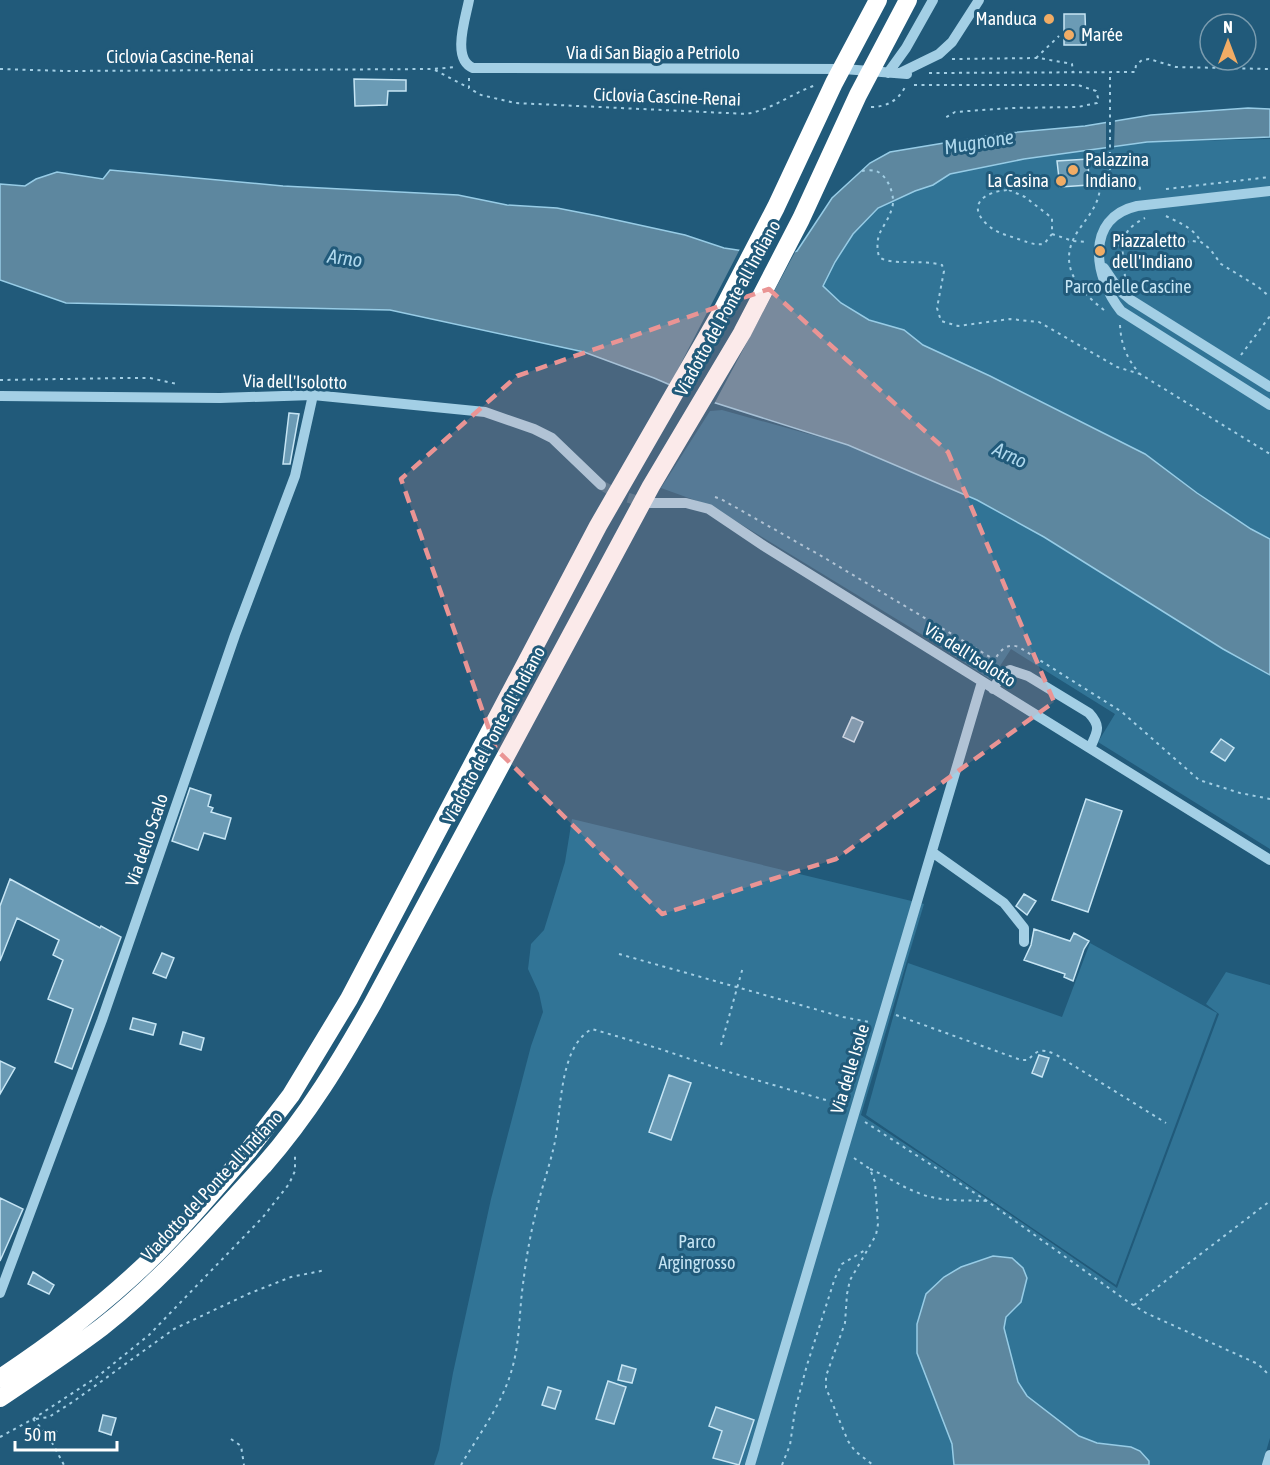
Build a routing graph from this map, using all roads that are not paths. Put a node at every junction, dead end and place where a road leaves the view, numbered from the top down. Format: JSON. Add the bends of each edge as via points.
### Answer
{"nodes":[{"id":1,"x":469,"y":0,"type":"edge"},
{"id":2,"x":878,"y":0,"type":"edge"},
{"id":3,"x":908,"y":0,"type":"edge"},
{"id":4,"x":933,"y":0,"type":"edge"},
{"id":5,"x":979,"y":0,"type":"edge"},
{"id":6,"x":888,"y":73,"type":"junction"},
{"id":7,"x":1270,"y":191,"type":"edge"},
{"id":8,"x":1108,"y":283,"type":"junction"},
{"id":9,"x":1270,"y":387,"type":"edge"},
{"id":10,"x":314,"y":395,"type":"junction"},
{"id":11,"x":0,"y":396,"type":"edge"},
{"id":12,"x":1270,"y":405,"type":"edge"},
{"id":13,"x":601,"y":484,"type":"tunnel mouth"},
{"id":14,"x":646,"y":503,"type":"tunnel mouth"},
{"id":15,"x":982,"y":682,"type":"junction"},
{"id":16,"x":993,"y":689,"type":"junction"},
{"id":17,"x":1090,"y":748,"type":"junction"},
{"id":18,"x":932,"y":852,"type":"junction"},
{"id":19,"x":1270,"y":860,"type":"edge"},
{"id":20,"x":1024,"y":942,"type":"dead end"},
{"id":21,"x":0,"y":1293,"type":"edge"},
{"id":22,"x":0,"y":1378,"type":"edge"},
{"id":23,"x":0,"y":1398,"type":"edge"},
{"id":24,"x":1270,"y":1455,"type":"edge"},
{"id":25,"x":750,"y":1465,"type":"edge"},
{"id":26,"x":1267,"y":1465,"type":"edge"}],
"edges":[{"from":1,"to":6,"type":"street","name":"Via di San Biagio a Petriolo","via":[[461,47],[468,66],[480,69],[844,69]]},
{"from":2,"to":22,"type":"highway","name":"Viadotto del Ponte all'Indiano","bridge":true,"via":[[723,309],[598,526],[349,999],[291,1095],[198,1209],[130,1279],[91,1313]]},
{"from":3,"to":23,"type":"highway","name":"Viadotto del Ponte all'Indiano","bridge":true,"via":[[742,333],[651,486],[335,1070],[264,1165],[161,1274],[102,1327]]},
{"from":4,"to":6,"type":"street"},
{"from":5,"to":6,"type":"street","name":"Via di San Biagio a Petriolo","via":[[952,42],[939,54],[904,77]]},
{"from":7,"to":8,"type":"street","via":[[1125,209],[1112,218],[1099,244]]},
{"from":8,"to":9,"type":"street"},
{"from":8,"to":12,"type":"street","via":[[1121,311]]},
{"from":10,"to":11,"type":"street","name":"Via dell'Isolotto"},
{"from":10,"to":13,"type":"street","name":"Via dell'Isolotto","via":[[485,412],[552,438]]},
{"from":10,"to":21,"type":"street","name":"Via dello Scalo","via":[[295,476],[235,634],[102,1020]]},
{"from":14,"to":15,"type":"street","name":"Via dell'Isolotto","via":[[686,503],[709,509]]},
{"from":15,"to":16,"type":"street","name":"Via dell'Isolotto"},
{"from":15,"to":18,"type":"street","name":"Via delle Isole"},
{"from":16,"to":17,"type":"street","name":"Via dell'Isolotto"},
{"from":16,"to":17,"type":"street","via":[[1002,674],[1010,670],[1028,676],[1089,713],[1098,729]]},
{"from":17,"to":19,"type":"street","name":"Via dell'Isolotto"},
{"from":18,"to":20,"type":"street","via":[[1004,903],[1024,928]]},
{"from":18,"to":25,"type":"street","name":"Via delle Isole"},
{"from":24,"to":26,"type":"street"}]}
